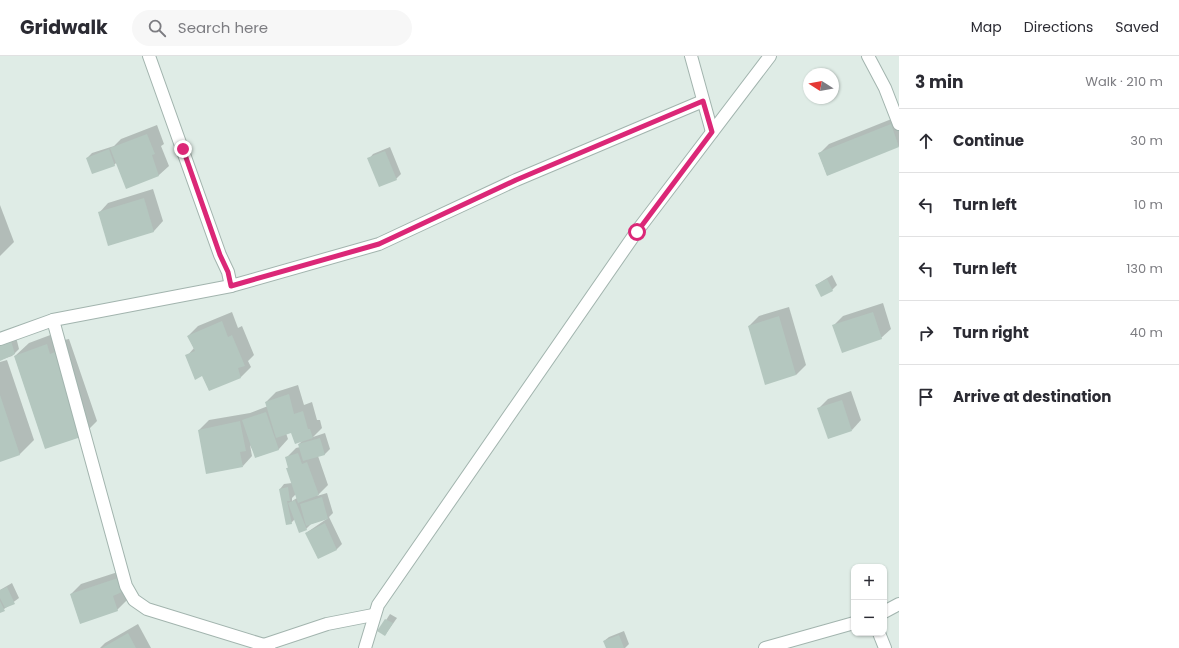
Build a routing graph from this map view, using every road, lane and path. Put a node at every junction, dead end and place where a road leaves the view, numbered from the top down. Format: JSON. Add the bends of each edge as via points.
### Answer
{"nodes":[{"id":1,"x":149,"y":56,"type":"edge"},
{"id":2,"x":691,"y":56,"type":"edge"},
{"id":3,"x":770,"y":56,"type":"edge"},
{"id":4,"x":868,"y":56,"type":"edge"},
{"id":5,"x":703,"y":101,"type":"junction"},
{"id":6,"x":899,"y":124,"type":"edge"},
{"id":7,"x":712,"y":132,"type":"junction"},
{"id":8,"x":231,"y":286,"type":"junction"},
{"id":9,"x":53,"y":320,"type":"junction"},
{"id":10,"x":0,"y":339,"type":"edge"},
{"id":11,"x":899,"y":604,"type":"edge"},
{"id":12,"x":887,"y":610,"type":"edge"},
{"id":13,"x":374,"y":616,"type":"junction"},
{"id":14,"x":851,"y":624,"type":"edge"},
{"id":15,"x":880,"y":636,"type":"edge"},
{"id":16,"x":266,"y":646,"type":"edge"},
{"id":17,"x":365,"y":648,"type":"edge"},
{"id":18,"x":765,"y":648,"type":"edge"},
{"id":19,"x":885,"y":648,"type":"edge"}],
"edges":[{"from":1,"to":8,"type":"street"},
{"from":2,"to":5,"type":"street"},
{"from":3,"to":7,"type":"street"},
{"from":4,"to":6,"type":"street","via":[[885,88]]},
{"from":5,"to":7,"type":"street"},
{"from":5,"to":8,"type":"street","via":[[516,180],[379,244]]},
{"from":7,"to":13,"type":"street","via":[[632,238],[382,598]]},
{"from":8,"to":9,"type":"street"},
{"from":9,"to":10,"type":"street"},
{"from":9,"to":16,"type":"street","via":[[126,586],[134,600],[147,609]]},
{"from":11,"to":12,"type":"street"},
{"from":13,"to":16,"type":"street","via":[[327,624]]},
{"from":13,"to":17,"type":"street"},
{"from":14,"to":18,"type":"street"},
{"from":15,"to":19,"type":"street"}]}
